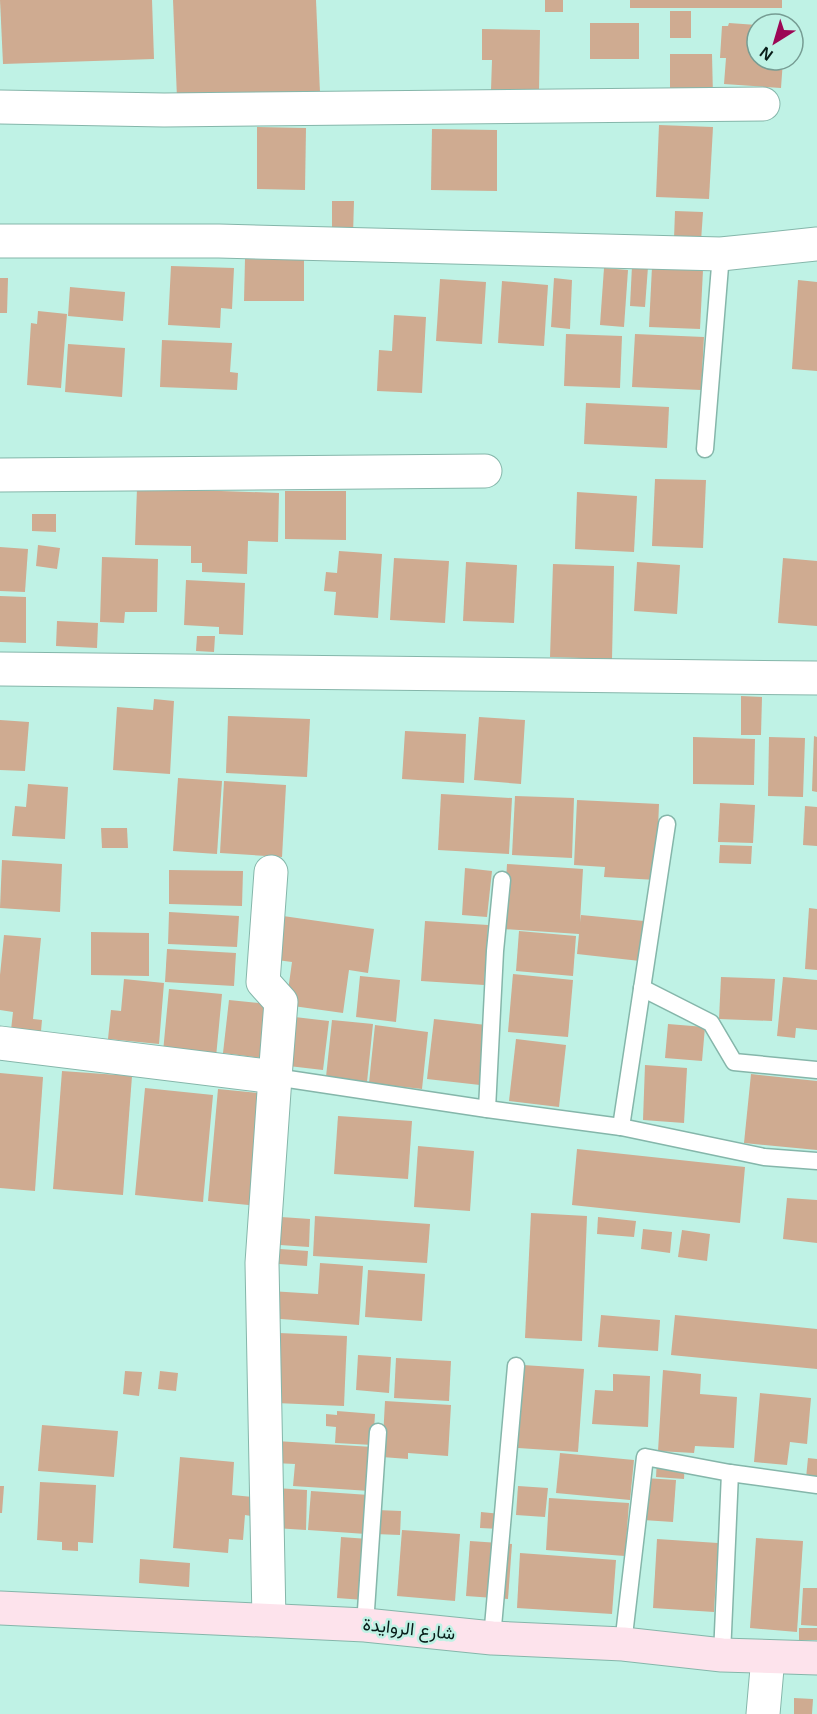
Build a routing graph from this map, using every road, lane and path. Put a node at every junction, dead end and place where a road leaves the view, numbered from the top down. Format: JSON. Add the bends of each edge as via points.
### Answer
{"nodes":[{"id":1,"x":764,"y":104,"type":"dead end"},
{"id":2,"x":0,"y":107,"type":"edge"},
{"id":3,"x":0,"y":241,"type":"edge"},
{"id":4,"x":817,"y":244,"type":"edge"},
{"id":5,"x":721,"y":254,"type":"junction"},
{"id":6,"x":705,"y":449,"type":"dead end"},
{"id":7,"x":484,"y":471,"type":"dead end"},
{"id":8,"x":0,"y":475,"type":"edge"},
{"id":9,"x":0,"y":669,"type":"edge"},
{"id":10,"x":817,"y":678,"type":"edge"},
{"id":11,"x":666,"y":824,"type":"dead end"},
{"id":12,"x":271,"y":872,"type":"dead end"},
{"id":13,"x":502,"y":880,"type":"dead end"},
{"id":14,"x":642,"y":988,"type":"junction"},
{"id":15,"x":0,"y":1043,"type":"edge"},
{"id":16,"x":817,"y":1070,"type":"edge"},
{"id":17,"x":275,"y":1077,"type":"junction"},
{"id":18,"x":487,"y":1109,"type":"junction"},
{"id":19,"x":621,"y":1127,"type":"junction"},
{"id":20,"x":817,"y":1161,"type":"edge"},
{"id":21,"x":516,"y":1366,"type":"dead end"},
{"id":22,"x":378,"y":1432,"type":"dead end"},
{"id":23,"x":730,"y":1473,"type":"junction"},
{"id":24,"x":817,"y":1485,"type":"edge"},
{"id":25,"x":0,"y":1608,"type":"edge"},
{"id":26,"x":269,"y":1620,"type":"junction"},
{"id":27,"x":364,"y":1624,"type":"junction"},
{"id":28,"x":492,"y":1638,"type":"junction"},
{"id":29,"x":623,"y":1644,"type":"junction"},
{"id":30,"x":722,"y":1655,"type":"junction"},
{"id":31,"x":768,"y":1657,"type":"junction"},
{"id":32,"x":817,"y":1658,"type":"edge"},
{"id":33,"x":763,"y":1714,"type":"edge"}],
"edges":[{"from":1,"to":2,"type":"street","via":[[176,110]]},
{"from":3,"to":5,"type":"street","via":[[219,241]]},
{"from":4,"to":5,"type":"street"},
{"from":5,"to":6,"type":"lane"},
{"from":7,"to":8,"type":"street"},
{"from":9,"to":10,"type":"street"},
{"from":11,"to":14,"type":"lane"},
{"from":12,"to":17,"type":"street","via":[[262,982],[281,1002]]},
{"from":13,"to":18,"type":"lane"},
{"from":14,"to":16,"type":"lane","via":[[711,1023],[734,1062]]},
{"from":14,"to":19,"type":"lane"},
{"from":15,"to":17,"type":"street"},
{"from":17,"to":18,"type":"lane"},
{"from":17,"to":26,"type":"street","via":[[262,1263]]},
{"from":18,"to":19,"type":"lane"},
{"from":19,"to":20,"type":"lane","via":[[764,1157]]},
{"from":21,"to":28,"type":"lane"},
{"from":22,"to":27,"type":"lane"},
{"from":23,"to":24,"type":"lane"},
{"from":23,"to":29,"type":"lane","via":[[645,1457]]},
{"from":23,"to":30,"type":"lane"},
{"from":25,"to":26,"type":"street","name":"شارع الروايدة"},
{"from":26,"to":27,"type":"street","name":"شارع الروايدة"},
{"from":27,"to":28,"type":"street","name":"شارع الروايدة"},
{"from":28,"to":29,"type":"street","name":"شارع الروايدة"},
{"from":29,"to":30,"type":"street","name":"شارع الروايدة"},
{"from":30,"to":31,"type":"street","name":"شارع الروايدة"},
{"from":31,"to":32,"type":"street","name":"شارع الروايدة"},
{"from":31,"to":33,"type":"street"}]}
